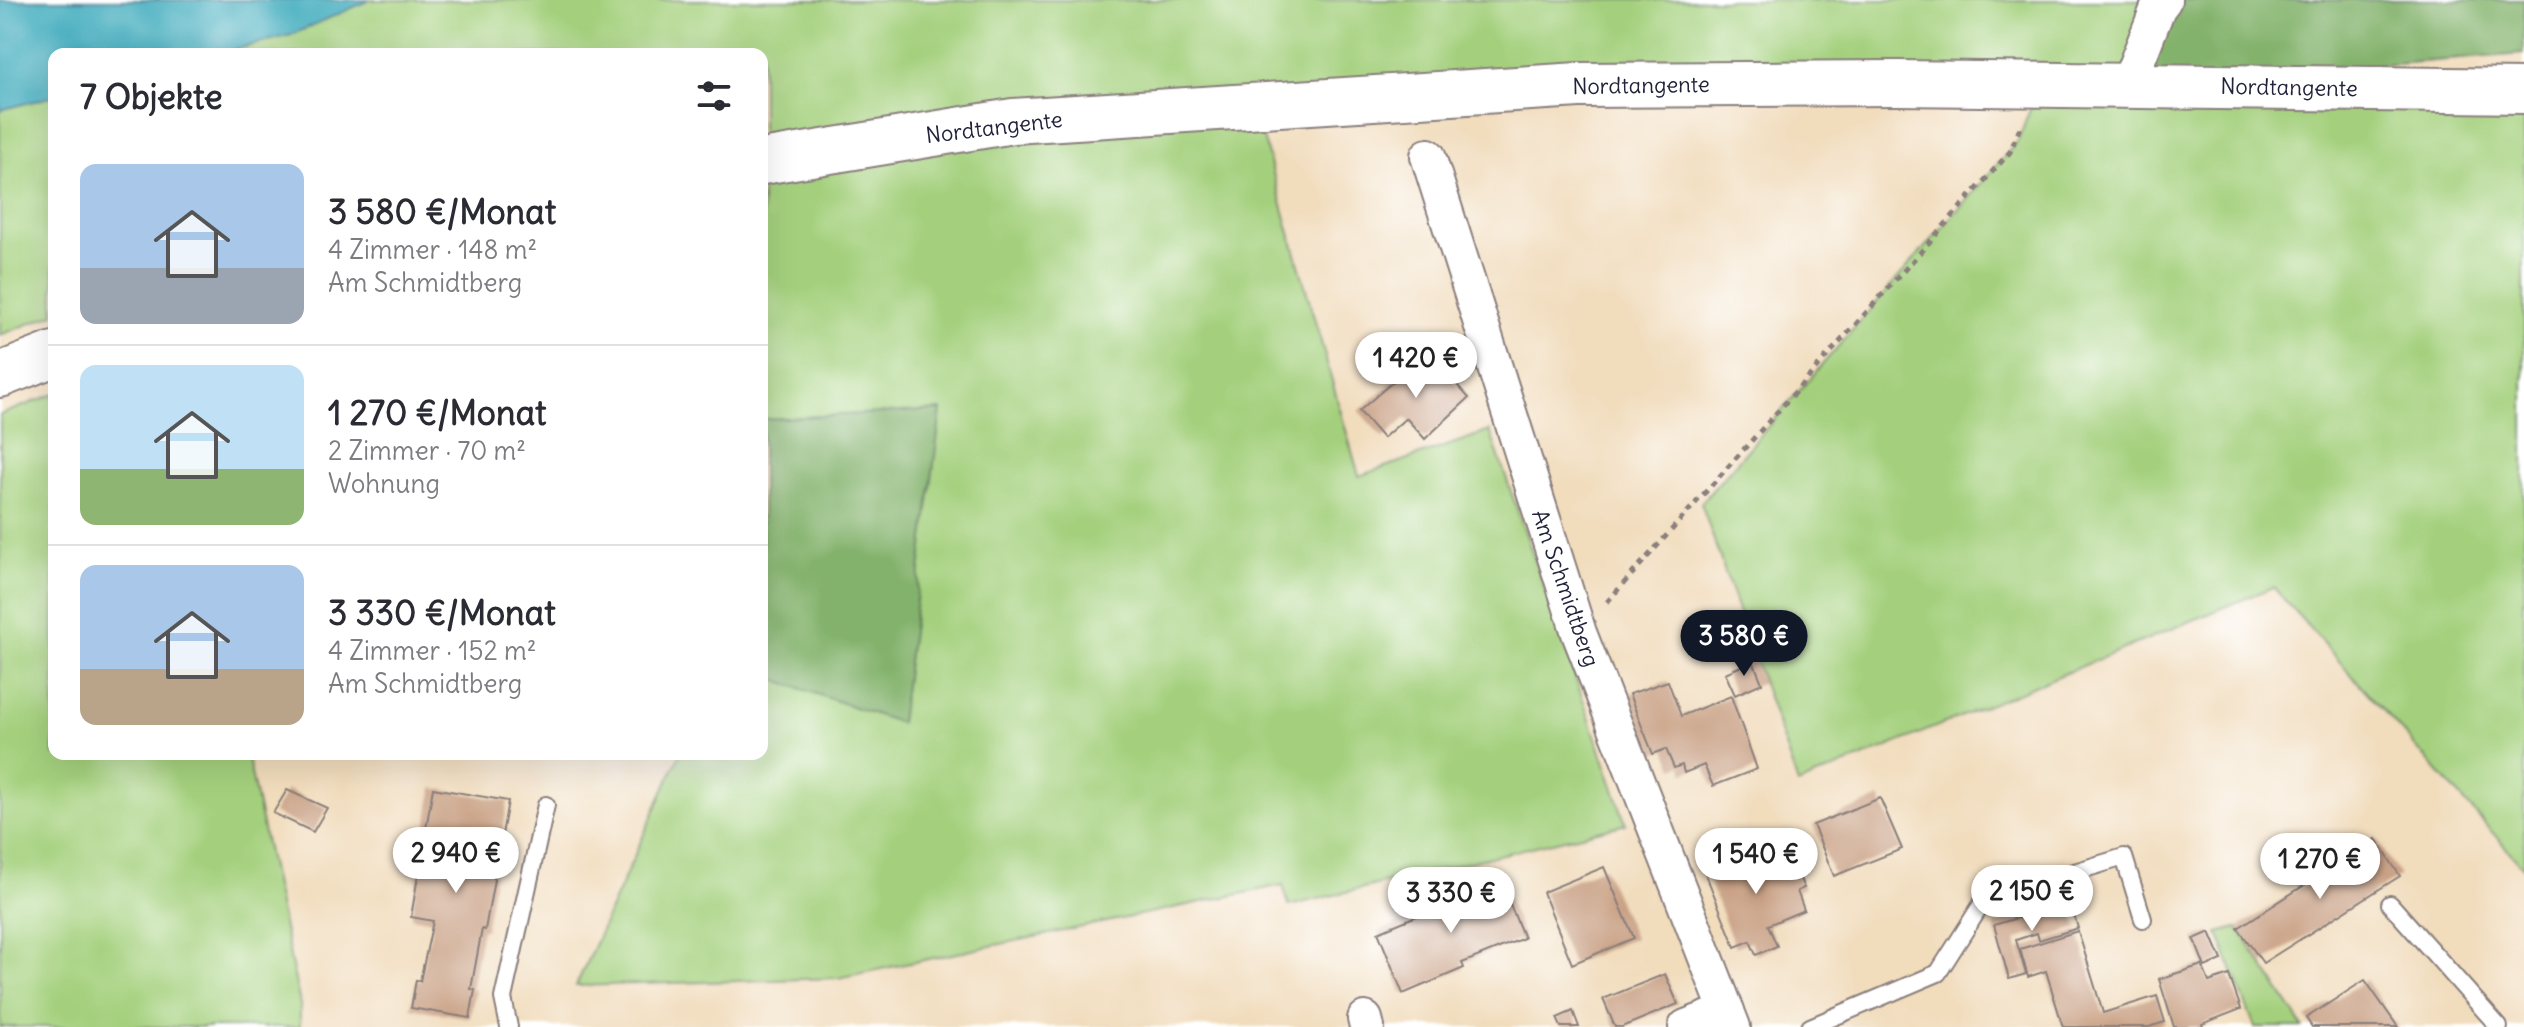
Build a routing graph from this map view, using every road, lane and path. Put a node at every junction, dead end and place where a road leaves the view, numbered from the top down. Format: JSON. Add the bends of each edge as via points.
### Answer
{"nodes":[{"id":1,"x":2164,"y":0,"type":"edge"},
{"id":2,"x":2038,"y":84,"type":"junction"},
{"id":3,"x":2128,"y":85,"type":"junction"},
{"id":4,"x":2524,"y":91,"type":"edge"},
{"id":5,"x":1428,"y":156,"type":"dead end"},
{"id":6,"x":768,"y":161,"type":"edge"},
{"id":7,"x":48,"y":356,"type":"edge"},
{"id":8,"x":0,"y":375,"type":"edge"},
{"id":9,"x":1579,"y":633,"type":"junction"},
{"id":10,"x":546,"y":805,"type":"dead end"},
{"id":11,"x":2390,"y":904,"type":"dead end"},
{"id":12,"x":2143,"y":919,"type":"dead end"},
{"id":13,"x":1730,"y":1019,"type":"edge"},
{"id":14,"x":509,"y":1027,"type":"edge"},
{"id":15,"x":1686,"y":1027,"type":"edge"},
{"id":16,"x":1810,"y":1027,"type":"edge"},
{"id":17,"x":2499,"y":1027,"type":"edge"}],
"edges":[{"from":1,"to":3,"type":"street"},
{"from":2,"to":3,"type":"main road","name":"Nordtangente"},
{"from":2,"to":6,"type":"main road","name":"Nordtangente","via":[[1579,85],[1013,121]]},
{"from":2,"to":9,"type":"path","via":[[2010,152]]},
{"from":3,"to":4,"type":"main road","name":"Nordtangente"},
{"from":5,"to":9,"type":"street","name":"Am Schmidtberg"},
{"from":7,"to":8,"type":"main road"},
{"from":9,"to":13,"type":"street","name":"Am Schmidtberg"},
{"from":10,"to":14,"type":"lane","via":[[503,998]]},
{"from":11,"to":17,"type":"lane"},
{"from":12,"to":16,"type":"lane","via":[[2124,857],[1985,899],[1938,973]]},
{"from":13,"to":15,"type":"street","name":"Am Schmidtberg"}]}
